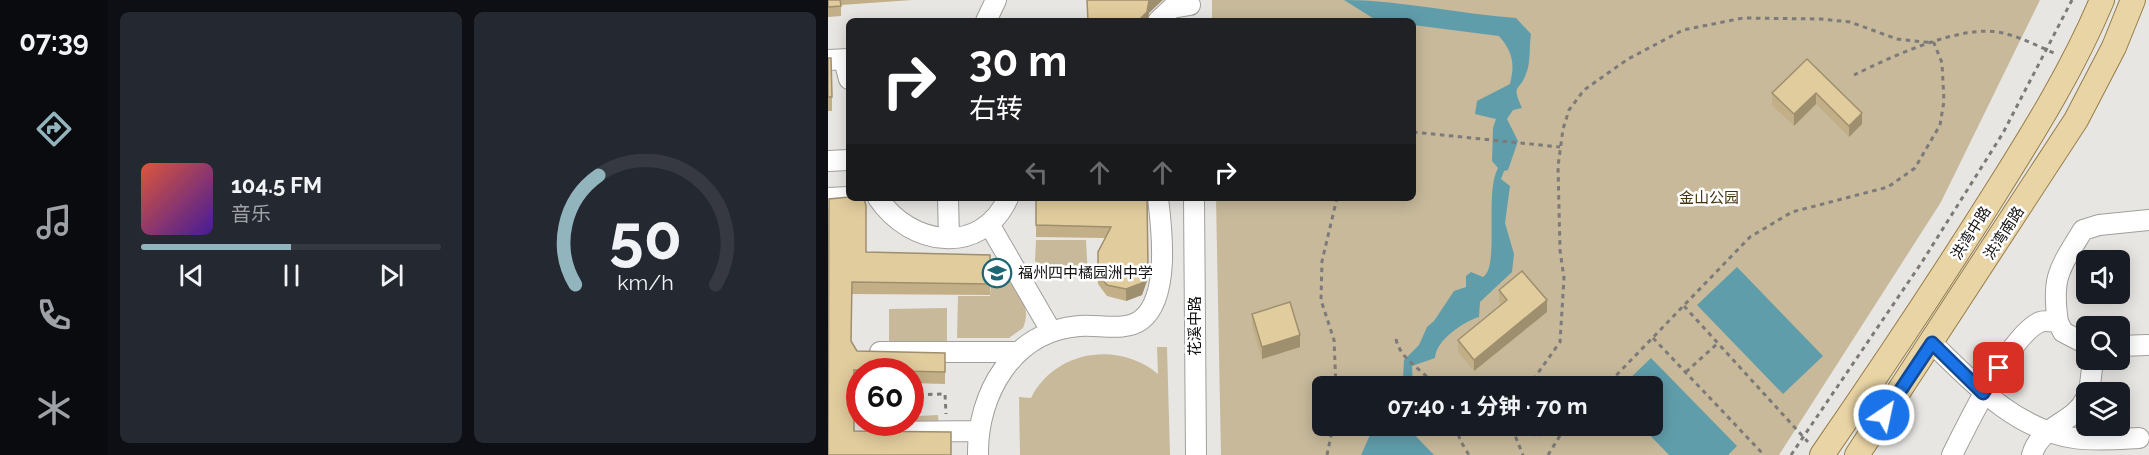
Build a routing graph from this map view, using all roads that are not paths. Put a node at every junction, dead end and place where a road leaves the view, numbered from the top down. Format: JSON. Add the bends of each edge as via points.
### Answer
{"nodes":[{"id":1,"x":996,"y":0,"type":"edge"},
{"id":2,"x":2102,"y":0,"type":"edge"},
{"id":3,"x":2133,"y":0,"type":"edge"},
{"id":4,"x":1190,"y":9,"type":"edge"},
{"id":5,"x":987,"y":18,"type":"edge"},
{"id":6,"x":1161,"y":18,"type":"edge"},
{"id":7,"x":846,"y":160,"type":"edge"},
{"id":8,"x":828,"y":161,"type":"edge"},
{"id":9,"x":846,"y":197,"type":"edge"},
{"id":10,"x":828,"y":198,"type":"edge"},
{"id":11,"x":880,"y":201,"type":"edge"},
{"id":12,"x":948,"y":201,"type":"edge"},
{"id":13,"x":1006,"y":201,"type":"edge"},
{"id":14,"x":1158,"y":201,"type":"edge"},
{"id":15,"x":1194,"y":201,"type":"edge"},
{"id":16,"x":2149,"y":220,"type":"edge"},
{"id":17,"x":989,"y":224,"type":"junction"},
{"id":18,"x":950,"y":238,"type":"junction"},
{"id":19,"x":2058,"y":322,"type":"junction"},
{"id":20,"x":1051,"y":331,"type":"junction"},
{"id":21,"x":2076,"y":339,"type":"edge"},
{"id":22,"x":1932,"y":343,"type":"junction"},
{"id":23,"x":2147,"y":345,"type":"dead end"},
{"id":24,"x":2130,"y":346,"type":"edge"},
{"id":25,"x":863,"y":352,"type":"edge"},
{"id":26,"x":1018,"y":352,"type":"junction"},
{"id":27,"x":1983,"y":393,"type":"junction"},
{"id":28,"x":2076,"y":411,"type":"edge"},
{"id":29,"x":924,"y":431,"type":"edge"},
{"id":30,"x":978,"y":431,"type":"junction"},
{"id":31,"x":2046,"y":431,"type":"junction"},
{"id":32,"x":2139,"y":438,"type":"dead end"},
{"id":33,"x":1817,"y":451,"type":"edge"},
{"id":34,"x":978,"y":455,"type":"edge"},
{"id":35,"x":1196,"y":455,"type":"edge"},
{"id":36,"x":1857,"y":455,"type":"edge"},
{"id":37,"x":1952,"y":455,"type":"edge"},
{"id":38,"x":2032,"y":455,"type":"edge"}],
"edges":[{"from":1,"to":5,"type":"street"},
{"from":2,"to":33,"type":"main road","name":"洪湾中路","via":[[2045,114],[1919,315]]},
{"from":3,"to":22,"type":"main road","name":"洪湾南路","via":[[2114,47],[2076,120]]},
{"from":4,"to":6,"type":"street","via":[[1172,8]]},
{"from":7,"to":8,"type":"street"},
{"from":9,"to":10,"type":"street"},
{"from":11,"to":18,"type":"street","via":[[906,227]]},
{"from":12,"to":18,"type":"street"},
{"from":13,"to":17,"type":"street"},
{"from":14,"to":20,"type":"street","via":[[1161,282],[1150,310],[1135,324],[1074,326]]},
{"from":15,"to":35,"type":"street","name":"花溪中路"},
{"from":16,"to":19,"type":"street","via":[[2083,230],[2057,272],[2054,295]]},
{"from":17,"to":18,"type":"street","via":[[977,232]]},
{"from":17,"to":20,"type":"street"},
{"from":19,"to":21,"type":"street","via":[[2063,332]]},
{"from":19,"to":27,"type":"street","via":[[2042,321],[2032,328]]},
{"from":20,"to":26,"type":"street"},
{"from":22,"to":27,"type":"street"},
{"from":22,"to":36,"type":"main road","name":"洪湾南路"},
{"from":23,"to":24,"type":"street"},
{"from":25,"to":26,"type":"street"},
{"from":26,"to":30,"type":"street","via":[[993,386]]},
{"from":27,"to":31,"type":"street"},
{"from":27,"to":37,"type":"street"},
{"from":28,"to":31,"type":"street"},
{"from":29,"to":30,"type":"street"},
{"from":30,"to":34,"type":"street"},
{"from":31,"to":32,"type":"street","via":[[2077,439]]},
{"from":31,"to":38,"type":"street"}]}
